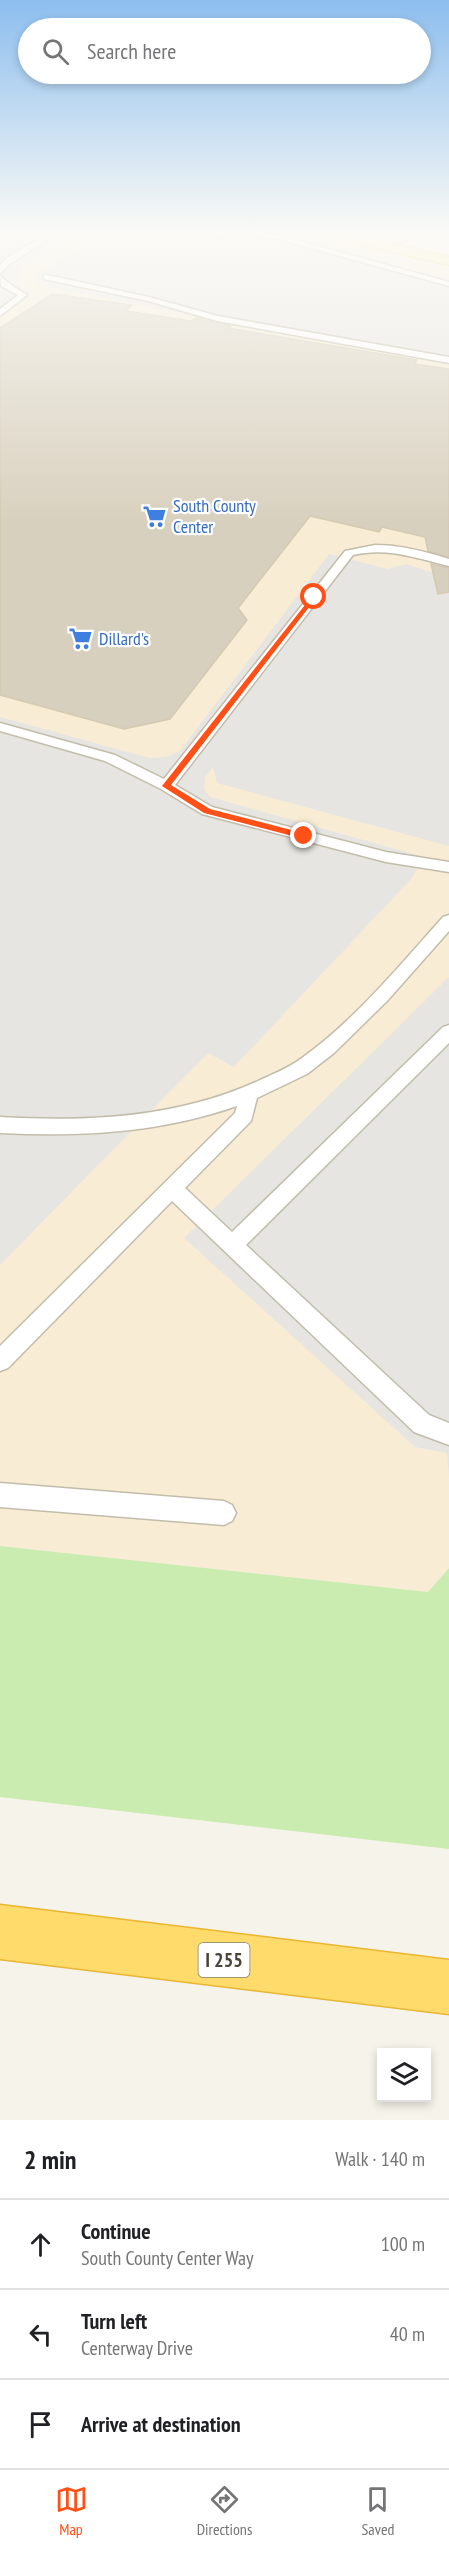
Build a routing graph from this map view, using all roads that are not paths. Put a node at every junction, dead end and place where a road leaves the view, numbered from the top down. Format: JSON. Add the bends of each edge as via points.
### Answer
{"nodes":[{"id":1,"x":272,"y":328,"type":"edge"},
{"id":2,"x":449,"y":360,"type":"edge"},
{"id":3,"x":449,"y":563,"type":"edge"},
{"id":4,"x":0,"y":727,"type":"edge"},
{"id":5,"x":166,"y":786,"type":"junction"},
{"id":6,"x":449,"y":867,"type":"edge"},
{"id":7,"x":449,"y":921,"type":"edge"},
{"id":8,"x":449,"y":1032,"type":"edge"},
{"id":9,"x":248,"y":1096,"type":"junction"},
{"id":10,"x":0,"y":1125,"type":"edge"},
{"id":11,"x":172,"y":1188,"type":"junction"},
{"id":12,"x":231,"y":1246,"type":"junction"},
{"id":13,"x":0,"y":1361,"type":"edge"},
{"id":14,"x":449,"y":1434,"type":"edge"},
{"id":15,"x":0,"y":1495,"type":"edge"},
{"id":16,"x":224,"y":1513,"type":"dead end"},
{"id":17,"x":0,"y":1932,"type":"edge"},
{"id":18,"x":449,"y":1987,"type":"edge"}],
"edges":[{"from":1,"to":2,"type":"lane"},
{"from":3,"to":5,"type":"lane","via":[[400,548],[366,548],[349,553]]},
{"from":4,"to":5,"type":"lane","via":[[110,758]]},
{"from":5,"to":6,"type":"lane","via":[[207,811],[386,857]]},
{"from":7,"to":9,"type":"lane","via":[[357,1021],[306,1065]]},
{"from":8,"to":12,"type":"lane"},
{"from":9,"to":10,"type":"lane","via":[[161,1121],[88,1126]]},
{"from":9,"to":11,"type":"lane","via":[[244,1116]]},
{"from":11,"to":12,"type":"lane"},
{"from":11,"to":13,"type":"lane"},
{"from":12,"to":14,"type":"lane","via":[[422,1424]]},
{"from":15,"to":16,"type":"lane"},
{"from":17,"to":18,"type":"highway","number":"I 255"}]}
